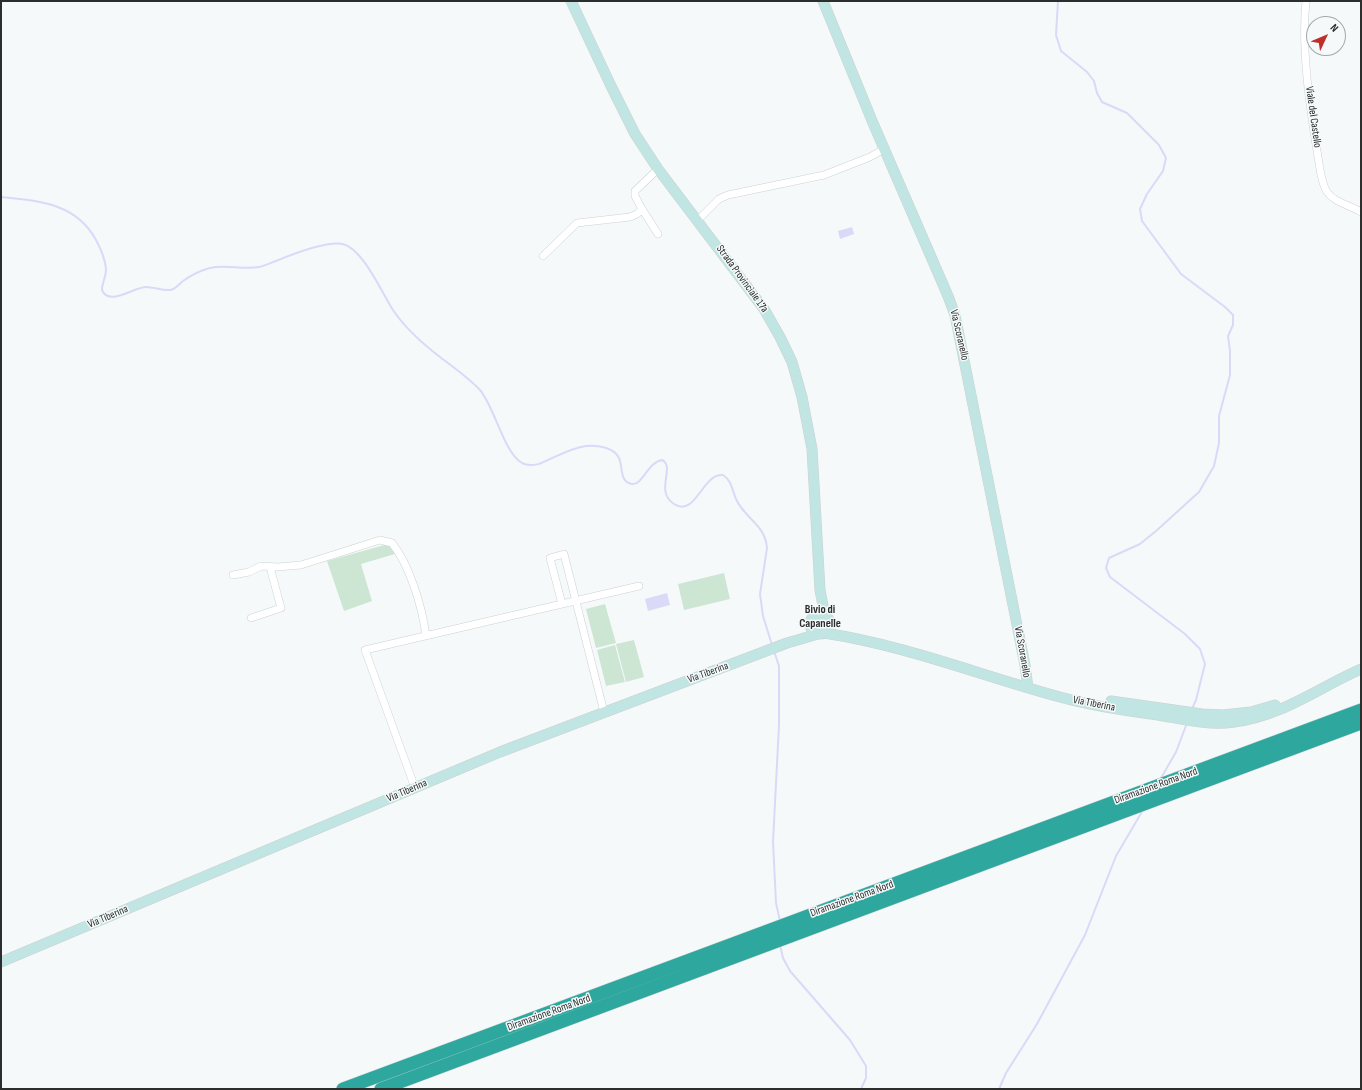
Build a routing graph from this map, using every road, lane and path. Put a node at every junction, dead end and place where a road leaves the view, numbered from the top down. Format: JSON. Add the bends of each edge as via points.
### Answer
{"nodes":[{"id":1,"x":572,"y":1,"type":"edge"},
{"id":2,"x":823,"y":1,"type":"edge"},
{"id":3,"x":1306,"y":1,"type":"edge"},
{"id":4,"x":884,"y":149,"type":"junction"},
{"id":5,"x":658,"y":169,"type":"junction"},
{"id":6,"x":642,"y":209,"type":"junction"},
{"id":7,"x":1361,"y":212,"type":"edge"},
{"id":8,"x":698,"y":220,"type":"junction"},
{"id":9,"x":658,"y":234,"type":"dead end"},
{"id":10,"x":543,"y":256,"type":"dead end"},
{"id":11,"x":270,"y":567,"type":"junction"},
{"id":12,"x":233,"y":576,"type":"dead end"},
{"id":13,"x":639,"y":586,"type":"dead end"},
{"id":14,"x":820,"y":590,"type":"junction"},
{"id":15,"x":576,"y":601,"type":"junction"},
{"id":16,"x":562,"y":604,"type":"junction"},
{"id":17,"x":251,"y":618,"type":"dead end"},
{"id":18,"x":812,"y":619,"type":"junction"},
{"id":19,"x":827,"y":619,"type":"junction"},
{"id":20,"x":821,"y":633,"type":"junction"},
{"id":21,"x":426,"y":636,"type":"junction"},
{"id":22,"x":852,"y":637,"type":"junction"},
{"id":23,"x":789,"y":643,"type":"junction"},
{"id":24,"x":1361,"y":669,"type":"edge"},
{"id":25,"x":1028,"y":688,"type":"junction"},
{"id":26,"x":1361,"y":710,"type":"edge"},
{"id":27,"x":604,"y":712,"type":"junction"},
{"id":28,"x":1361,"y":723,"type":"edge"},
{"id":29,"x":415,"y":788,"type":"junction"},
{"id":30,"x":792,"y":929,"type":"junction"},
{"id":31,"x":771,"y":937,"type":"junction"},
{"id":32,"x":1,"y":962,"type":"edge"},
{"id":33,"x":343,"y":1089,"type":"edge"},
{"id":34,"x":382,"y":1089,"type":"edge"}],
"edges":[{"from":1,"to":5,"type":"main road","name":"Strada Provinciale 17a","via":[[627,119]]},
{"from":2,"to":4,"type":"main road","name":"Via Scoranello"},
{"from":3,"to":7,"type":"street","name":"Viale del Castello","via":[[1309,97],[1323,181],[1326,191],[1333,198]]},
{"from":4,"to":8,"type":"street","via":[[820,176],[728,195],[719,199]]},
{"from":4,"to":25,"type":"main road","name":"Via Scoranello","via":[[948,296],[958,325]]},
{"from":5,"to":6,"type":"street","via":[[634,192]]},
{"from":5,"to":8,"type":"main road","name":"Strada Provinciale 17a"},
{"from":6,"to":9,"type":"street"},
{"from":6,"to":10,"type":"street","via":[[632,216],[577,223]]},
{"from":8,"to":14,"type":"main road","name":"Strada Provinciale 17a","via":[[764,308],[794,370],[803,400],[812,449]]},
{"from":11,"to":12,"type":"street","via":[[261,566]]},
{"from":11,"to":17,"type":"street","via":[[281,608]]},
{"from":11,"to":21,"type":"street","via":[[301,565],[380,540],[392,542],[405,564],[423,616]]},
{"from":13,"to":15,"type":"street"},
{"from":14,"to":18,"type":"main road"},
{"from":14,"to":19,"type":"main road"},
{"from":15,"to":16,"type":"street"},
{"from":15,"to":16,"type":"street","via":[[564,554],[550,558]]},
{"from":15,"to":27,"type":"street"},
{"from":16,"to":21,"type":"street"},
{"from":18,"to":19,"type":"main road","via":[[820,614]]},
{"from":18,"to":20,"type":"main road","via":[[810,628]]},
{"from":18,"to":23,"type":"main road"},
{"from":19,"to":20,"type":"main road","via":[[829,628]]},
{"from":19,"to":22,"type":"main road","via":[[840,631]]},
{"from":20,"to":22,"type":"main road","name":"Via Tiberina"},
{"from":20,"to":23,"type":"main road","name":"Via Tiberina"},
{"from":21,"to":29,"type":"street","via":[[365,650]]},
{"from":22,"to":25,"type":"main road","name":"Via Tiberina"},
{"from":23,"to":27,"type":"main road","name":"Via Tiberina"},
{"from":24,"to":25,"type":"main road","name":"Via Tiberina","via":[[1263,709],[1203,718],[1125,710],[1062,698]]},
{"from":26,"to":30,"type":"highway","name":"Diramazione Roma Nord","via":[[1140,792]]},
{"from":27,"to":29,"type":"main road","name":"Via Tiberina"},
{"from":28,"to":30,"type":"highway","name":"Diramazione Roma Nord","via":[[1126,811]]},
{"from":29,"to":32,"type":"main road","name":"Via Tiberina"},
{"from":30,"to":31,"type":"highway","name":"Diramazione Roma Nord"},
{"from":31,"to":33,"type":"highway","name":"Diramazione Roma Nord"},
{"from":31,"to":34,"type":"highway","name":"Diramazione Roma Nord"}]}
